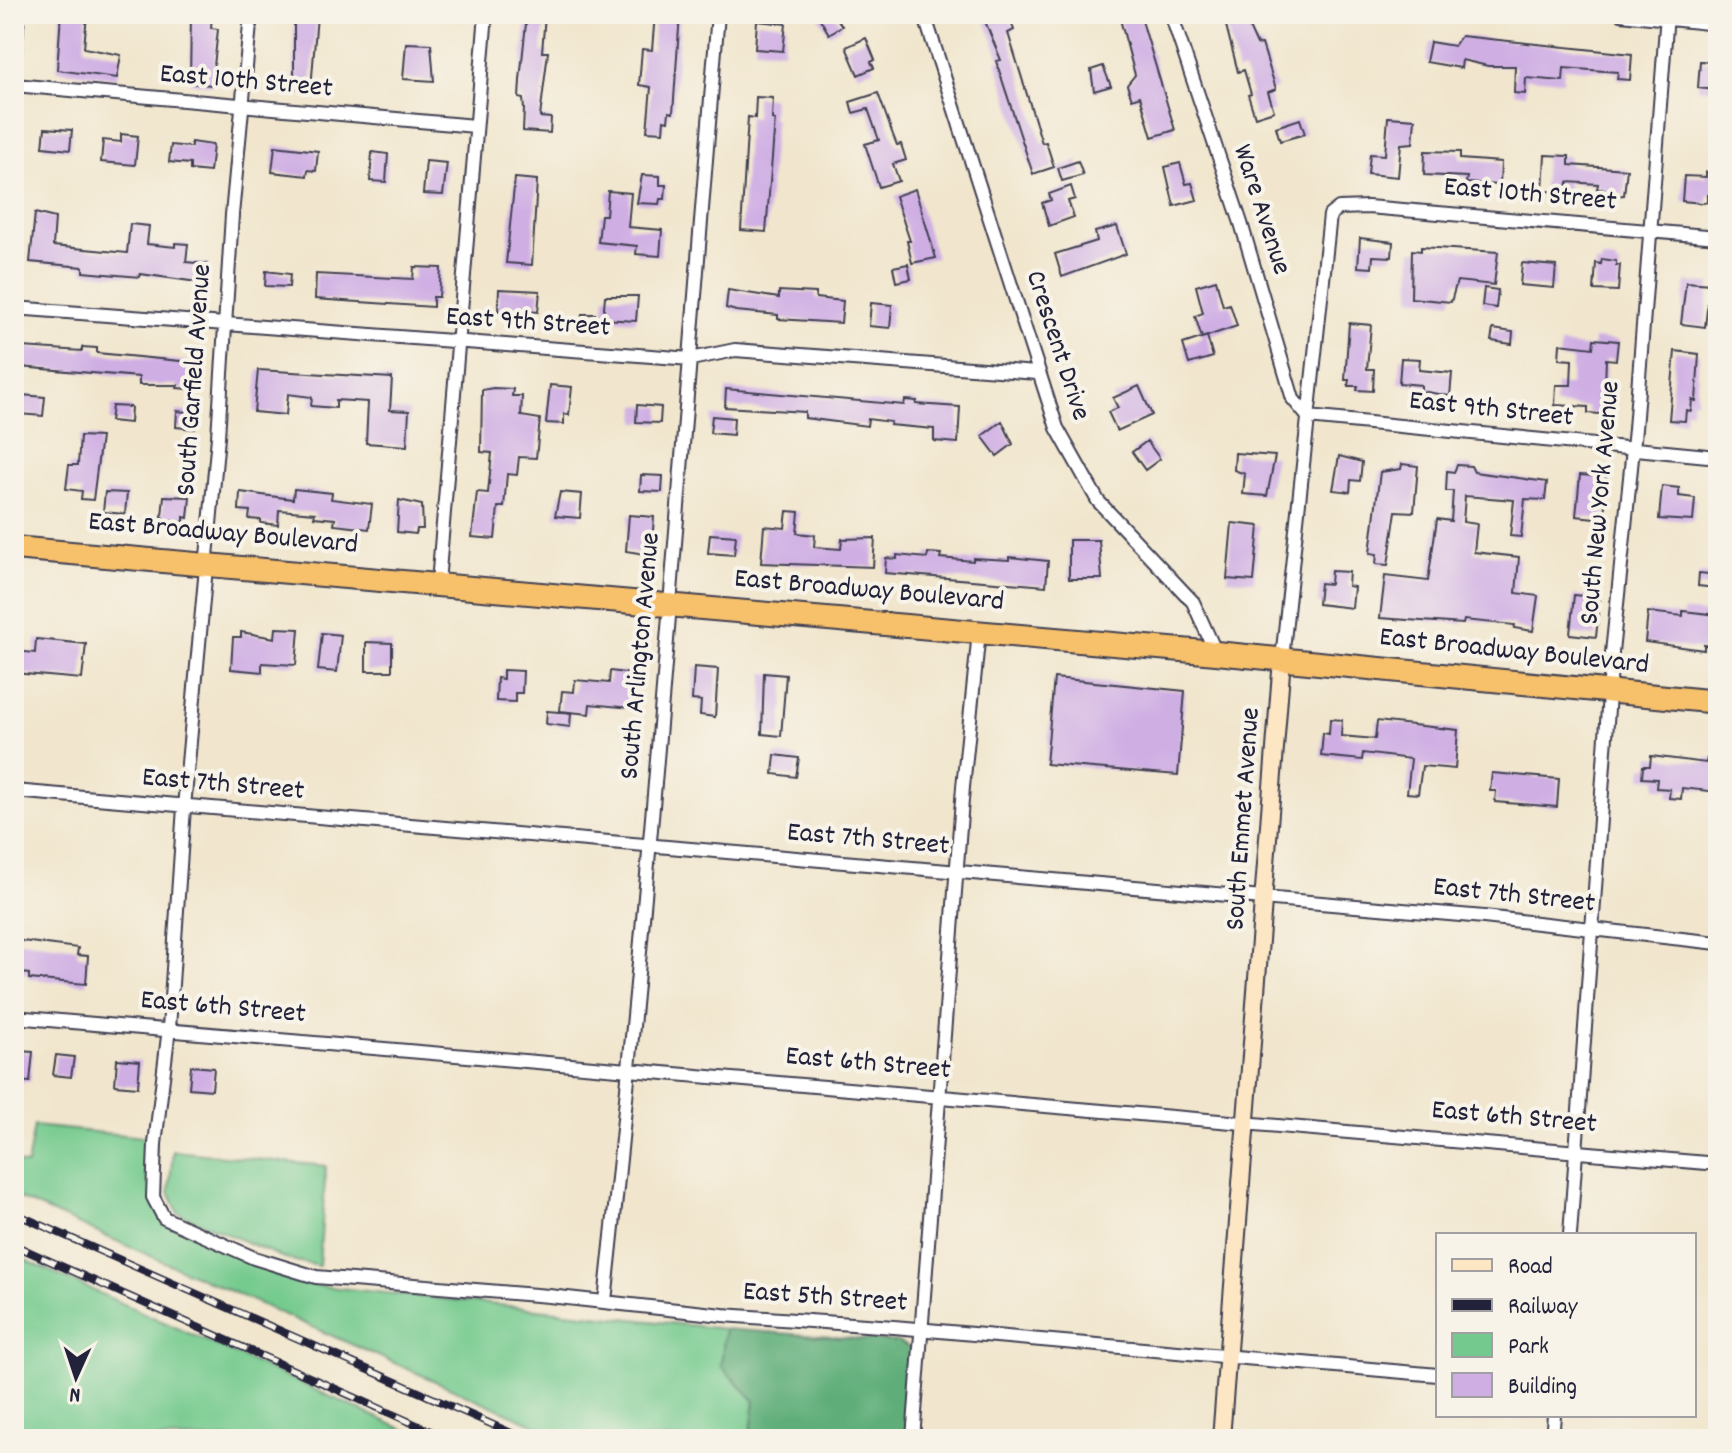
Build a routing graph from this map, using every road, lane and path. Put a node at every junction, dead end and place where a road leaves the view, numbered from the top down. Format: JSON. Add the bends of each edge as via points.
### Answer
{"nodes":[{"id":1,"x":18,"y":14,"type":"edge"},
{"id":2,"x":251,"y":14,"type":"edge"},
{"id":3,"x":486,"y":14,"type":"edge"},
{"id":4,"x":718,"y":14,"type":"edge"},
{"id":5,"x":924,"y":14,"type":"edge"},
{"id":6,"x":1171,"y":14,"type":"edge"},
{"id":7,"x":1621,"y":14,"type":"edge"},
{"id":8,"x":1666,"y":16,"type":"edge"},
{"id":9,"x":1718,"y":24,"type":"edge"},
{"id":10,"x":14,"y":65,"type":"edge"},
{"id":11,"x":14,"y":85,"type":"edge"},
{"id":12,"x":242,"y":108,"type":"junction"},
{"id":13,"x":475,"y":126,"type":"junction"},
{"id":14,"x":1339,"y":208,"type":"joint"},
{"id":15,"x":1650,"y":230,"type":"junction"},
{"id":16,"x":1718,"y":237,"type":"edge"},
{"id":17,"x":14,"y":308,"type":"edge"},
{"id":18,"x":225,"y":325,"type":"junction"},
{"id":19,"x":458,"y":343,"type":"junction"},
{"id":20,"x":691,"y":359,"type":"junction"},
{"id":21,"x":1037,"y":373,"type":"junction"},
{"id":22,"x":1308,"y":417,"type":"junction"},
{"id":23,"x":1633,"y":448,"type":"junction"},
{"id":24,"x":1718,"y":457,"type":"edge"},
{"id":25,"x":14,"y":548,"type":"edge"},
{"id":26,"x":205,"y":563,"type":"junction"},
{"id":27,"x":438,"y":583,"type":"junction"},
{"id":28,"x":672,"y":605,"type":"junction"},
{"id":29,"x":979,"y":632,"type":"junction"},
{"id":30,"x":1216,"y":653,"type":"junction"},
{"id":31,"x":1282,"y":659,"type":"junction"},
{"id":32,"x":1609,"y":693,"type":"junction"},
{"id":33,"x":1718,"y":702,"type":"edge"},
{"id":34,"x":14,"y":791,"type":"edge"},
{"id":35,"x":184,"y":807,"type":"junction"},
{"id":36,"x":650,"y":846,"type":"junction"},
{"id":37,"x":957,"y":873,"type":"junction"},
{"id":38,"x":1266,"y":899,"type":"junction"},
{"id":39,"x":1593,"y":929,"type":"junction"},
{"id":40,"x":1718,"y":943,"type":"edge"},
{"id":41,"x":14,"y":1017,"type":"edge"},
{"id":42,"x":169,"y":1028,"type":"junction"},
{"id":43,"x":630,"y":1069,"type":"junction"},
{"id":44,"x":940,"y":1095,"type":"junction"},
{"id":45,"x":1248,"y":1121,"type":"junction"},
{"id":46,"x":1574,"y":1149,"type":"junction"},
{"id":47,"x":1718,"y":1164,"type":"edge"},
{"id":48,"x":1570,"y":1233,"type":"edge"},
{"id":49,"x":214,"y":1241,"type":"joint"},
{"id":50,"x":605,"y":1301,"type":"junction"},
{"id":51,"x":923,"y":1330,"type":"junction"},
{"id":52,"x":1228,"y":1357,"type":"junction"},
{"id":53,"x":1436,"y":1375,"type":"edge"},
{"id":54,"x":1554,"y":1417,"type":"edge"},
{"id":55,"x":913,"y":1439,"type":"edge"},
{"id":56,"x":1221,"y":1439,"type":"edge"},
{"id":57,"x":1553,"y":1439,"type":"edge"}],
"edges":[{"from":1,"to":10,"type":"street"},
{"from":2,"to":12,"type":"street","name":"South Garfield Avenue"},
{"from":3,"to":13,"type":"street"},
{"from":4,"to":20,"type":"street","name":"South Arlington Avenue"},
{"from":5,"to":21,"type":"street","name":"Crescent Drive"},
{"from":6,"to":22,"type":"street","name":"Ware Avenue","via":[[1293,399]]},
{"from":7,"to":8,"type":"street"},
{"from":8,"to":9,"type":"street"},
{"from":8,"to":15,"type":"street","name":"South New York Avenue"},
{"from":11,"to":12,"type":"street","name":"East 10th Street"},
{"from":12,"to":13,"type":"street","name":"East 10th Street"},
{"from":12,"to":18,"type":"street","name":"South Garfield Avenue"},
{"from":13,"to":19,"type":"street"},
{"from":14,"to":15,"type":"street","name":"East 10th Street"},
{"from":14,"to":22,"type":"street","name":"South Emmet Avenue","via":[[1327,224]]},
{"from":15,"to":16,"type":"street","name":"East 10th Street"},
{"from":15,"to":23,"type":"street","name":"South New York Avenue"},
{"from":17,"to":18,"type":"street","name":"East 9th Street"},
{"from":18,"to":19,"type":"street","name":"East 9th Street"},
{"from":18,"to":26,"type":"street","name":"South Garfield Avenue"},
{"from":19,"to":20,"type":"street","name":"East 9th Street"},
{"from":19,"to":27,"type":"street"},
{"from":20,"to":21,"type":"street","name":"East 9th Street","via":[[735,350]]},
{"from":20,"to":28,"type":"street","name":"South Arlington Avenue"},
{"from":21,"to":30,"type":"street","name":"Crescent Drive","via":[[1083,478],[1098,501],[1193,602]]},
{"from":22,"to":23,"type":"street","name":"East 9th Street"},
{"from":22,"to":31,"type":"street","name":"South Emmet Avenue"},
{"from":23,"to":24,"type":"street","name":"East 9th Street"},
{"from":23,"to":32,"type":"street","name":"South New York Avenue"},
{"from":25,"to":26,"type":"highway","name":"East Broadway Boulevard"},
{"from":26,"to":27,"type":"highway","name":"East Broadway Boulevard"},
{"from":26,"to":35,"type":"street","name":"South Garfield Avenue"},
{"from":27,"to":28,"type":"highway","name":"East Broadway Boulevard"},
{"from":28,"to":29,"type":"highway","name":"East Broadway Boulevard"},
{"from":28,"to":36,"type":"street","name":"South Arlington Avenue"},
{"from":29,"to":30,"type":"highway","name":"East Broadway Boulevard"},
{"from":29,"to":37,"type":"street"},
{"from":30,"to":31,"type":"highway","name":"East Broadway Boulevard"},
{"from":31,"to":32,"type":"highway","name":"East Broadway Boulevard"},
{"from":31,"to":38,"type":"street","name":"South Emmet Avenue"},
{"from":32,"to":33,"type":"highway","name":"East Broadway Boulevard"},
{"from":32,"to":39,"type":"street","name":"South New York Avenue"},
{"from":34,"to":35,"type":"street","name":"East 7th Street"},
{"from":35,"to":36,"type":"street","name":"East 7th Street"},
{"from":35,"to":42,"type":"street","name":"South Garfield Avenue"},
{"from":36,"to":37,"type":"street","name":"East 7th Street"},
{"from":36,"to":43,"type":"street","name":"South Arlington Avenue"},
{"from":37,"to":38,"type":"street","name":"East 7th Street"},
{"from":37,"to":44,"type":"street"},
{"from":38,"to":39,"type":"street","name":"East 7th Street"},
{"from":38,"to":45,"type":"street","name":"South Emmet Avenue"},
{"from":39,"to":40,"type":"street","name":"East 7th Street"},
{"from":39,"to":46,"type":"street","name":"South New York Avenue"},
{"from":41,"to":42,"type":"street","name":"East 6th Street"},
{"from":42,"to":43,"type":"street","name":"East 6th Street"},
{"from":42,"to":49,"type":"street","name":"South Garfield Avenue","via":[[153,1197],[164,1218]]},
{"from":43,"to":44,"type":"street","name":"East 6th Street"},
{"from":43,"to":50,"type":"street","name":"South Arlington Avenue"},
{"from":44,"to":45,"type":"street","name":"East 6th Street"},
{"from":44,"to":51,"type":"street"},
{"from":45,"to":46,"type":"street","name":"East 6th Street"},
{"from":45,"to":52,"type":"street","name":"South Emmet Avenue"},
{"from":46,"to":47,"type":"street","name":"East 6th Street"},
{"from":46,"to":48,"type":"street","name":"South New York Avenue"},
{"from":49,"to":50,"type":"street","name":"East 5th Street","via":[[316,1277]]},
{"from":50,"to":51,"type":"street","name":"East 5th Street"},
{"from":51,"to":52,"type":"street","name":"East 5th Street"},
{"from":51,"to":55,"type":"street"},
{"from":52,"to":53,"type":"street","name":"East 5th Street"},
{"from":52,"to":56,"type":"street","name":"South Emmet Avenue"},
{"from":54,"to":57,"type":"street"}]}
